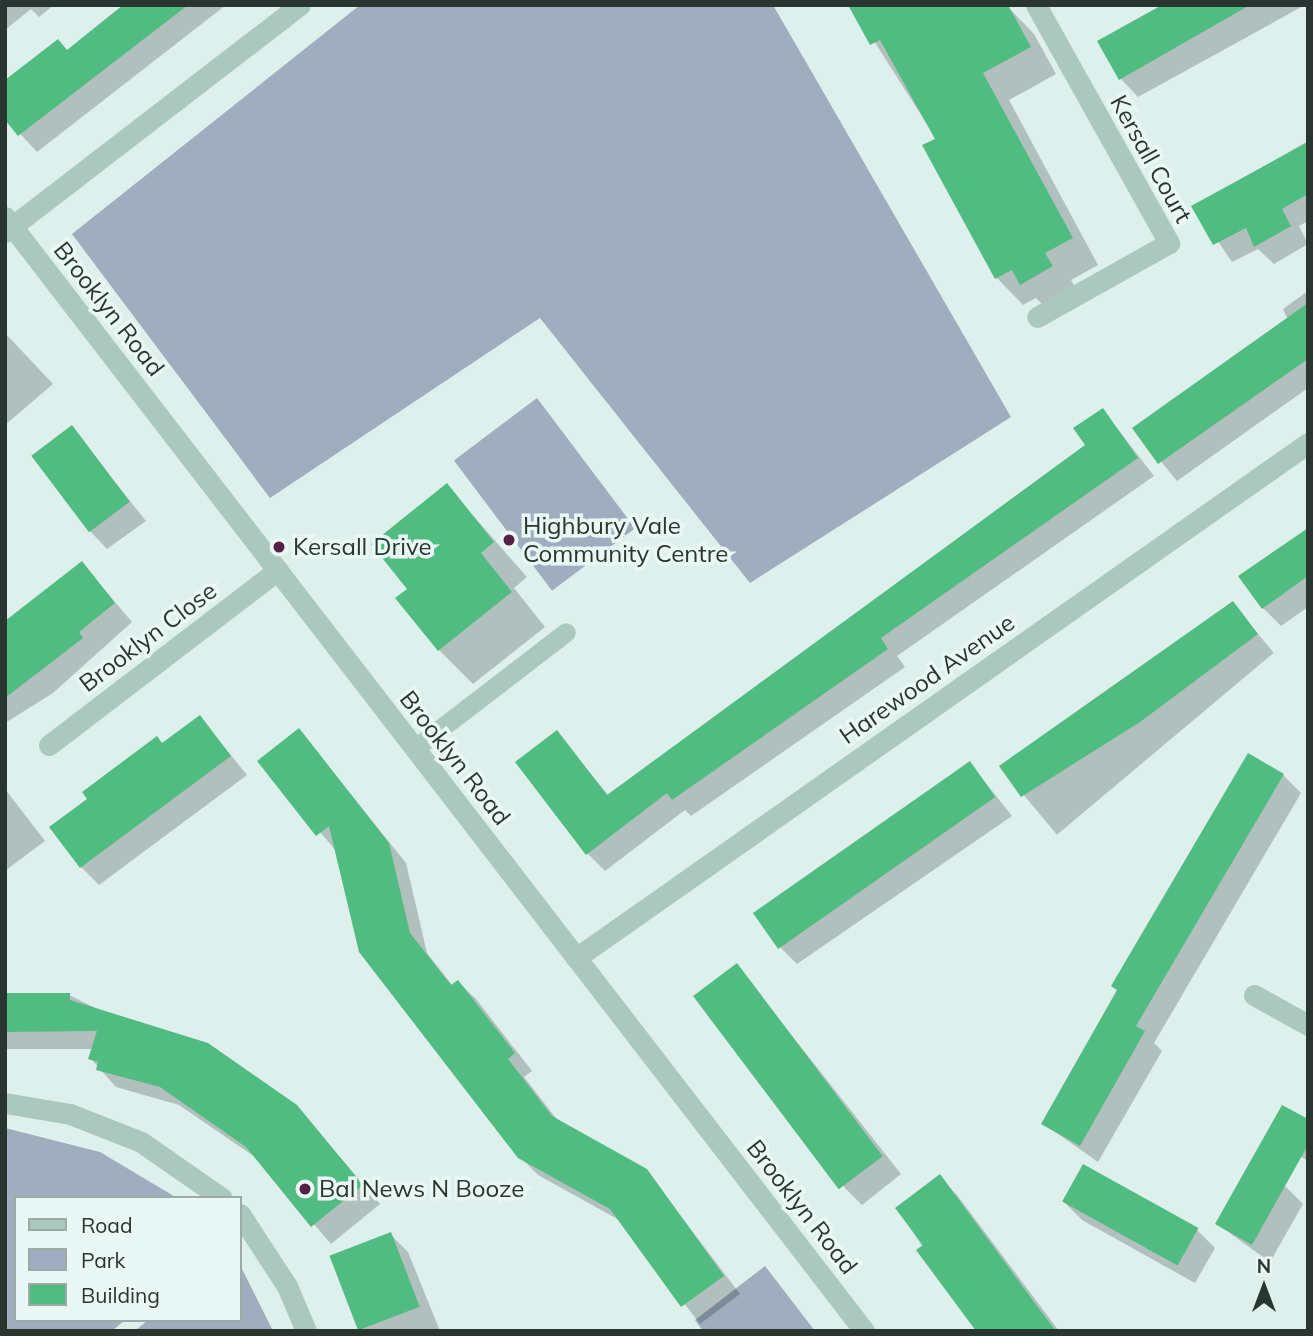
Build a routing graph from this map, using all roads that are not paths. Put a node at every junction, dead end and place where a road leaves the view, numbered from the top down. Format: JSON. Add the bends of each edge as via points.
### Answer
{"nodes":[{"id":1,"x":300,"y":5,"type":"edge"},
{"id":2,"x":1036,"y":5,"type":"edge"},
{"id":3,"x":7,"y":225,"type":"edge"},
{"id":4,"x":1037,"y":317,"type":"dead end"},
{"id":5,"x":1308,"y":443,"type":"edge"},
{"id":6,"x":278,"y":570,"type":"junction"},
{"id":7,"x":566,"y":632,"type":"dead end"},
{"id":8,"x":50,"y":745,"type":"dead end"},
{"id":9,"x":415,"y":748,"type":"junction"},
{"id":10,"x":576,"y":958,"type":"junction"},
{"id":11,"x":1254,"y":995,"type":"dead end"},
{"id":12,"x":1308,"y":1025,"type":"edge"},
{"id":13,"x":5,"y":1103,"type":"edge"},
{"id":14,"x":219,"y":1196,"type":"edge"},
{"id":15,"x":242,"y":1217,"type":"edge"},
{"id":16,"x":306,"y":1331,"type":"edge"},
{"id":17,"x":864,"y":1331,"type":"edge"}],
"edges":[{"from":1,"to":3,"type":"street"},
{"from":2,"to":4,"type":"street","name":"Kersall Court","via":[[1169,243]]},
{"from":3,"to":6,"type":"street","name":"Brooklyn Road"},
{"from":5,"to":10,"type":"street","name":"Harewood Avenue"},
{"from":6,"to":8,"type":"street","name":"Brooklyn Close"},
{"from":6,"to":9,"type":"street","name":"Brooklyn Road"},
{"from":7,"to":9,"type":"lane"},
{"from":9,"to":10,"type":"street","name":"Brooklyn Road"},
{"from":10,"to":17,"type":"street","name":"Brooklyn Road"},
{"from":11,"to":12,"type":"street"},
{"from":13,"to":14,"type":"street","via":[[70,1114],[141,1142]]},
{"from":15,"to":16,"type":"street","via":[[286,1286]]}]}
